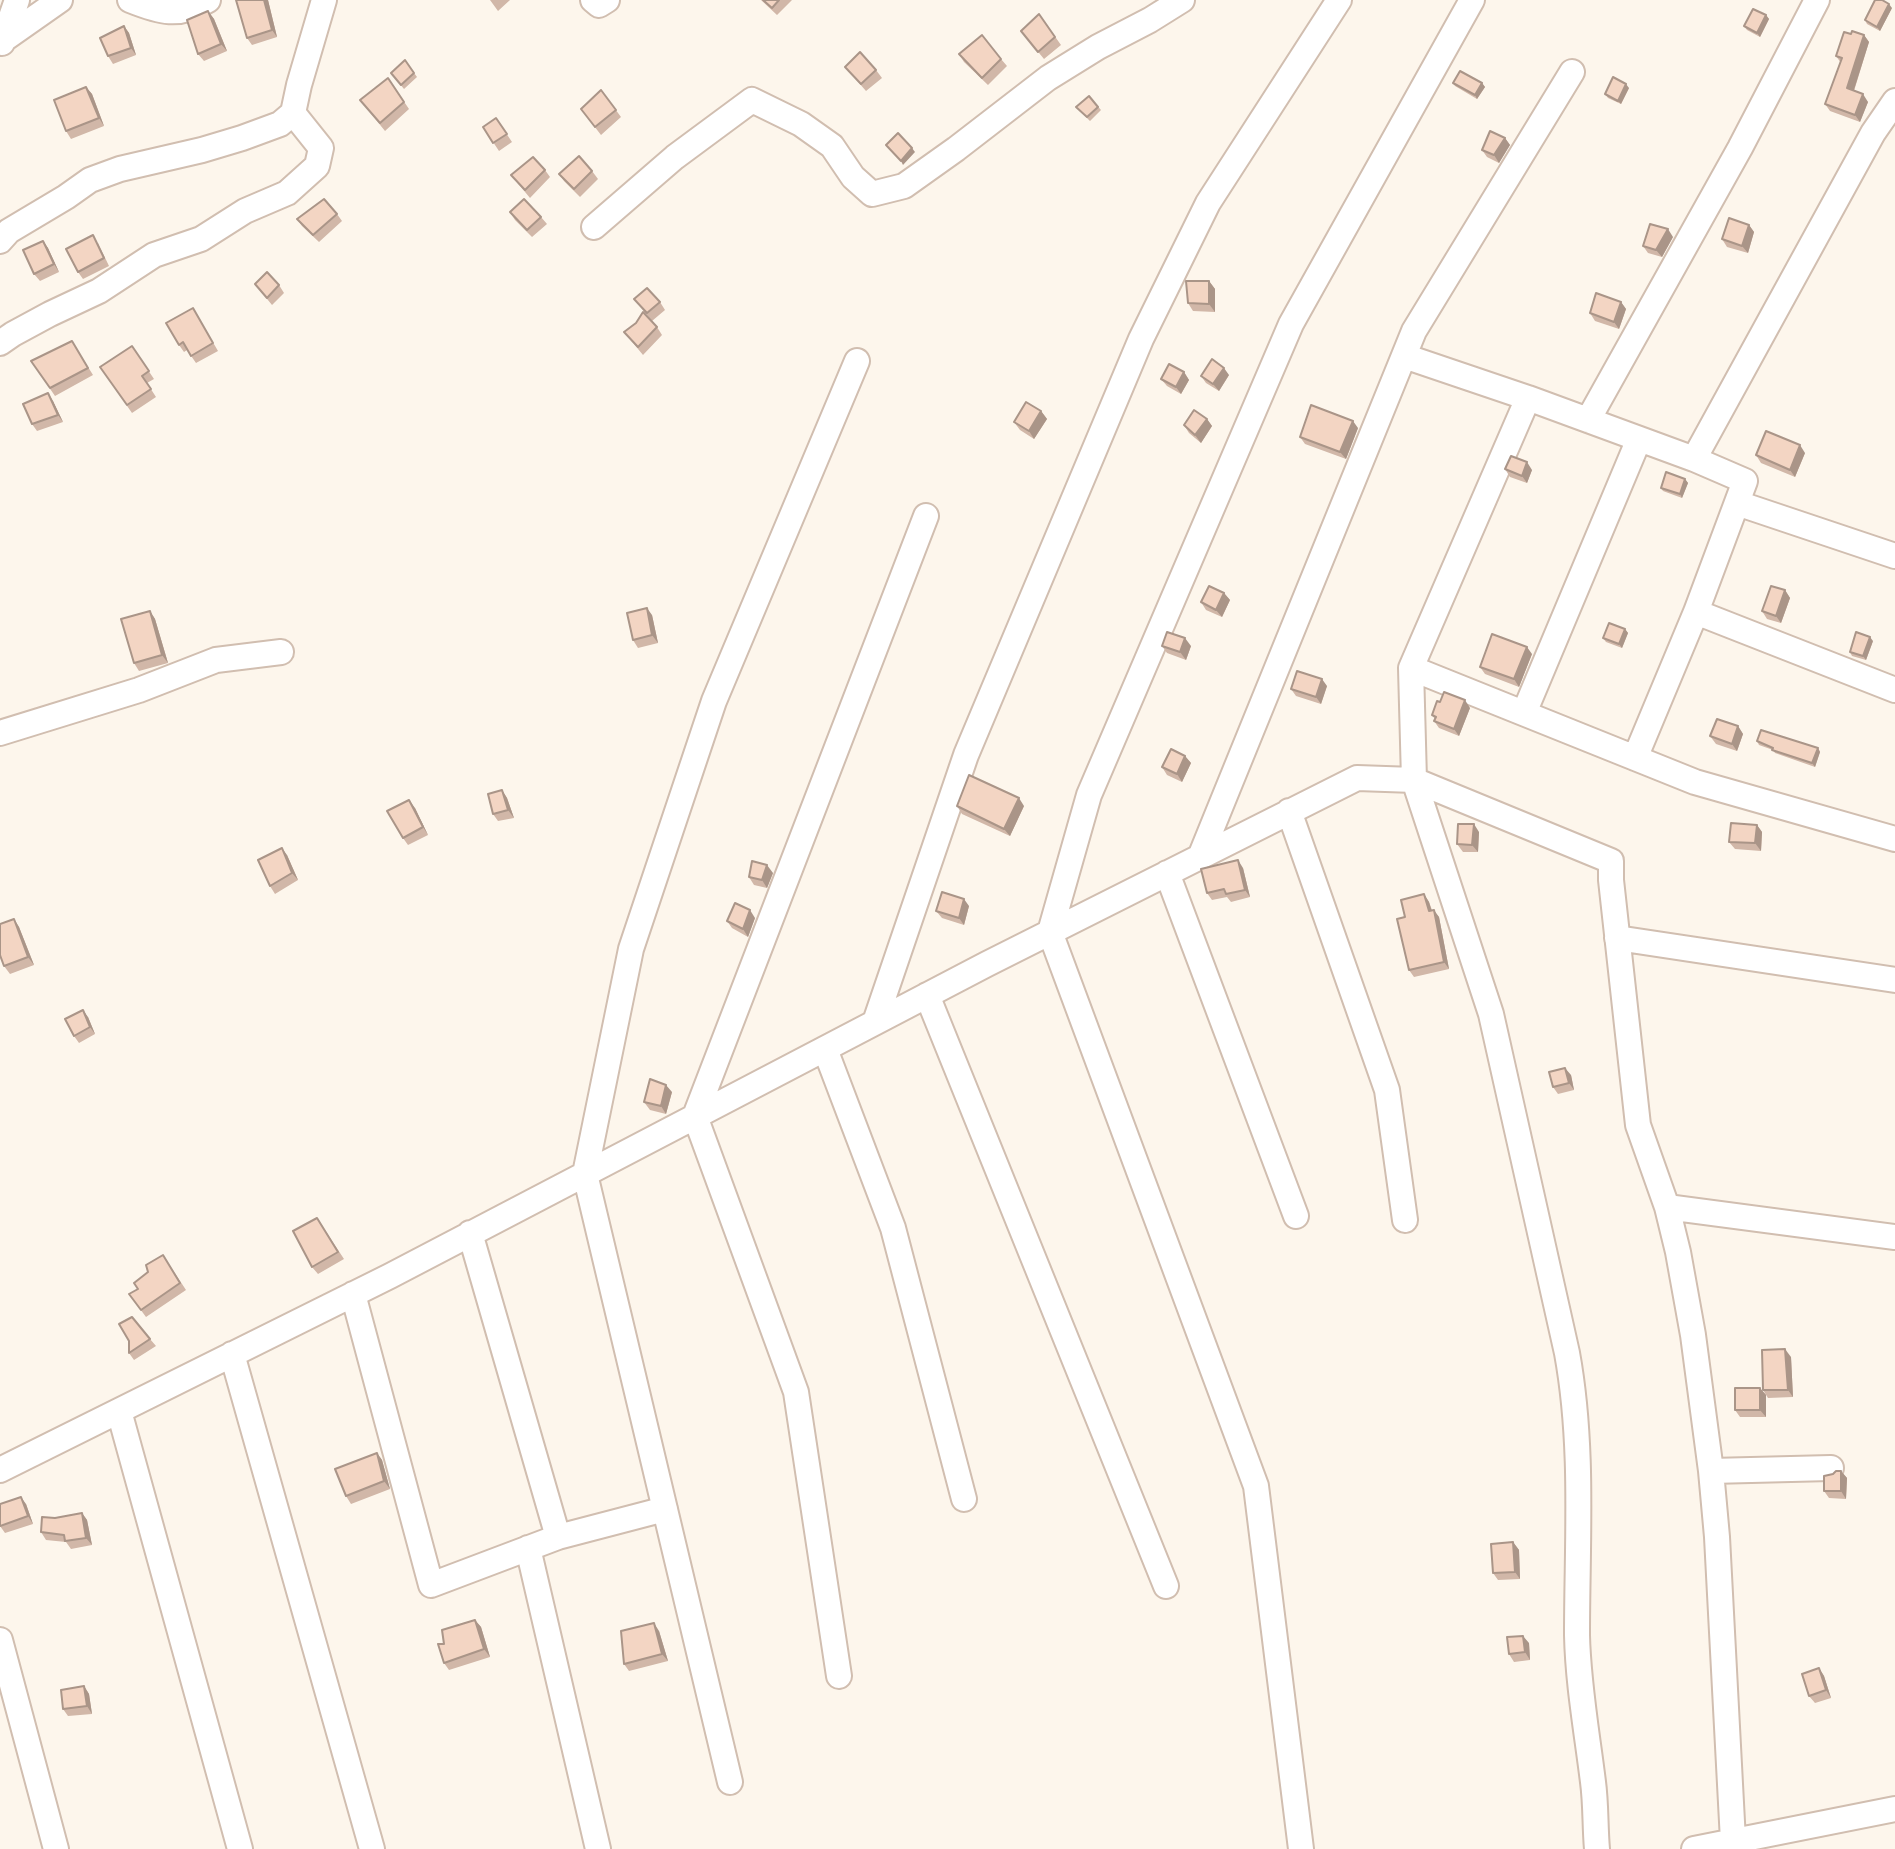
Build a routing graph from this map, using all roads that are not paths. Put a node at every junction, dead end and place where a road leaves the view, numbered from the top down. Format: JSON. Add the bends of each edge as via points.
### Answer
{"nodes":[{"id":1,"x":17,"y":0,"type":"edge"},
{"id":2,"x":60,"y":0,"type":"edge"},
{"id":3,"x":130,"y":0,"type":"edge"},
{"id":4,"x":208,"y":0,"type":"edge"},
{"id":5,"x":324,"y":0,"type":"edge"},
{"id":6,"x":593,"y":0,"type":"edge"},
{"id":7,"x":607,"y":0,"type":"edge"},
{"id":8,"x":1182,"y":0,"type":"edge"},
{"id":9,"x":1339,"y":0,"type":"edge"},
{"id":10,"x":1472,"y":0,"type":"edge"},
{"id":11,"x":1817,"y":0,"type":"edge"},
{"id":12,"x":1,"y":45,"type":"edge"},
{"id":13,"x":1572,"y":72,"type":"dead end"},
{"id":14,"x":1895,"y":101,"type":"edge"},
{"id":15,"x":293,"y":113,"type":"junction"},
{"id":16,"x":594,"y":227,"type":"dead end"},
{"id":17,"x":0,"y":241,"type":"edge"},
{"id":18,"x":0,"y":343,"type":"edge"},
{"id":19,"x":1404,"y":356,"type":"junction"},
{"id":20,"x":857,"y":361,"type":"dead end"},
{"id":21,"x":1528,"y":398,"type":"junction"},
{"id":22,"x":1588,"y":420,"type":"junction"},
{"id":23,"x":1639,"y":439,"type":"junction"},
{"id":24,"x":1694,"y":459,"type":"junction"},
{"id":25,"x":1737,"y":503,"type":"junction"},
{"id":26,"x":926,"y":516,"type":"dead end"},
{"id":27,"x":1895,"y":556,"type":"edge"},
{"id":28,"x":1696,"y":612,"type":"junction"},
{"id":29,"x":281,"y":652,"type":"dead end"},
{"id":30,"x":1411,"y":668,"type":"junction"},
{"id":31,"x":1895,"y":690,"type":"edge"},
{"id":32,"x":1524,"y":713,"type":"junction"},
{"id":33,"x":0,"y":733,"type":"edge"},
{"id":34,"x":1635,"y":758,"type":"junction"},
{"id":35,"x":1414,"y":780,"type":"junction"},
{"id":36,"x":1289,"y":811,"type":"junction"},
{"id":37,"x":1895,"y":839,"type":"edge"},
{"id":38,"x":1200,"y":857,"type":"junction"},
{"id":39,"x":1167,"y":873,"type":"junction"},
{"id":40,"x":1050,"y":932,"type":"junction"},
{"id":41,"x":1617,"y":938,"type":"junction"},
{"id":42,"x":1895,"y":980,"type":"edge"},
{"id":43,"x":927,"y":995,"type":"junction"},
{"id":44,"x":875,"y":1022,"type":"junction"},
{"id":45,"x":825,"y":1049,"type":"junction"},
{"id":46,"x":695,"y":1116,"type":"junction"},
{"id":47,"x":585,"y":1174,"type":"junction"},
{"id":48,"x":1667,"y":1207,"type":"junction"},
{"id":49,"x":1296,"y":1216,"type":"dead end"},
{"id":50,"x":1405,"y":1220,"type":"dead end"},
{"id":51,"x":470,"y":1233,"type":"junction"},
{"id":52,"x":1895,"y":1237,"type":"edge"},
{"id":53,"x":353,"y":1294,"type":"junction"},
{"id":54,"x":232,"y":1354,"type":"junction"},
{"id":55,"x":119,"y":1411,"type":"junction"},
{"id":56,"x":1831,"y":1468,"type":"dead end"},
{"id":57,"x":0,"y":1470,"type":"edge"},
{"id":58,"x":1711,"y":1471,"type":"junction"},
{"id":59,"x":964,"y":1499,"type":"dead end"},
{"id":60,"x":665,"y":1509,"type":"junction"},
{"id":61,"x":558,"y":1537,"type":"junction"},
{"id":62,"x":528,"y":1548,"type":"junction"},
{"id":63,"x":1166,"y":1586,"type":"dead end"},
{"id":64,"x":0,"y":1640,"type":"edge"},
{"id":65,"x":839,"y":1676,"type":"dead end"},
{"id":66,"x":20,"y":1713,"type":"junction"},
{"id":67,"x":0,"y":1729,"type":"edge"},
{"id":68,"x":730,"y":1782,"type":"dead end"},
{"id":69,"x":1895,"y":1809,"type":"edge"},
{"id":70,"x":1733,"y":1841,"type":"junction"},
{"id":71,"x":56,"y":1849,"type":"edge"},
{"id":72,"x":240,"y":1849,"type":"edge"},
{"id":73,"x":372,"y":1849,"type":"edge"},
{"id":74,"x":598,"y":1849,"type":"edge"},
{"id":75,"x":1301,"y":1849,"type":"edge"},
{"id":76,"x":1597,"y":1849,"type":"edge"},
{"id":77,"x":1694,"y":1849,"type":"edge"}],
"edges":[{"from":1,"to":12,"type":"street"},
{"from":2,"to":12,"type":"street"},
{"from":3,"to":4,"type":"street","via":[[177,13]]},
{"from":5,"to":15,"type":"street"},
{"from":6,"to":7,"type":"street","via":[[599,5]]},
{"from":8,"to":16,"type":"street","via":[[1048,78],[904,186],[872,194],[832,146],[752,100]]},
{"from":9,"to":44,"type":"street","via":[[1208,203],[1141,339],[966,755]]},
{"from":10,"to":40,"type":"street","via":[[1291,324],[1089,795]]},
{"from":11,"to":22,"type":"street"},
{"from":13,"to":19,"type":"street","via":[[1414,331]]},
{"from":14,"to":24,"type":"street"},
{"from":15,"to":17,"type":"street","via":[[280,124],[242,138],[90,180]]},
{"from":15,"to":18,"type":"street","via":[[321,148],[317,166],[287,193],[201,239],[154,255]]},
{"from":19,"to":21,"type":"street"},
{"from":19,"to":38,"type":"street"},
{"from":20,"to":47,"type":"street","via":[[714,701],[631,949]]},
{"from":21,"to":22,"type":"street"},
{"from":21,"to":30,"type":"street"},
{"from":22,"to":23,"type":"street"},
{"from":23,"to":24,"type":"street"},
{"from":23,"to":32,"type":"street"},
{"from":24,"to":25,"type":"street","via":[[1745,481]]},
{"from":25,"to":27,"type":"street"},
{"from":25,"to":28,"type":"street"},
{"from":26,"to":46,"type":"street"},
{"from":28,"to":31,"type":"street"},
{"from":28,"to":34,"type":"street"},
{"from":29,"to":33,"type":"street","via":[[216,660]]},
{"from":30,"to":32,"type":"street"},
{"from":30,"to":35,"type":"street"},
{"from":32,"to":34,"type":"street"},
{"from":34,"to":37,"type":"street","via":[[1695,782]]},
{"from":35,"to":36,"type":"street","via":[[1357,778]]},
{"from":35,"to":41,"type":"street","via":[[1611,861]]},
{"from":35,"to":76,"type":"street","via":[[1491,1014],[1573,1388],[1577,1637]]},
{"from":36,"to":38,"type":"street"},
{"from":36,"to":50,"type":"street","via":[[1387,1090]]},
{"from":38,"to":39,"type":"street"},
{"from":39,"to":40,"type":"street"},
{"from":39,"to":49,"type":"street"},
{"from":40,"to":43,"type":"street"},
{"from":40,"to":75,"type":"street","via":[[1256,1486]]},
{"from":41,"to":42,"type":"street"},
{"from":41,"to":48,"type":"street","via":[[1638,1125]]},
{"from":43,"to":44,"type":"street"},
{"from":43,"to":63,"type":"street"},
{"from":44,"to":45,"type":"street"},
{"from":45,"to":46,"type":"street"},
{"from":45,"to":59,"type":"street","via":[[893,1228]]},
{"from":46,"to":47,"type":"street"},
{"from":46,"to":65,"type":"street","via":[[796,1392]]},
{"from":47,"to":51,"type":"street"},
{"from":47,"to":60,"type":"street"},
{"from":48,"to":52,"type":"street"},
{"from":48,"to":58,"type":"street","via":[[1693,1335]]},
{"from":51,"to":53,"type":"street"},
{"from":51,"to":61,"type":"street"},
{"from":53,"to":54,"type":"street"},
{"from":53,"to":62,"type":"street","via":[[431,1585]]},
{"from":54,"to":55,"type":"street"},
{"from":54,"to":73,"type":"street"},
{"from":55,"to":57,"type":"street"},
{"from":55,"to":72,"type":"street"},
{"from":56,"to":58,"type":"street"},
{"from":58,"to":70,"type":"street"},
{"from":60,"to":61,"type":"street"},
{"from":60,"to":68,"type":"street"},
{"from":61,"to":62,"type":"street"},
{"from":62,"to":74,"type":"street"},
{"from":64,"to":66,"type":"street"},
{"from":66,"to":67,"type":"street"},
{"from":66,"to":71,"type":"street"},
{"from":69,"to":70,"type":"street"},
{"from":70,"to":77,"type":"street"}]}
